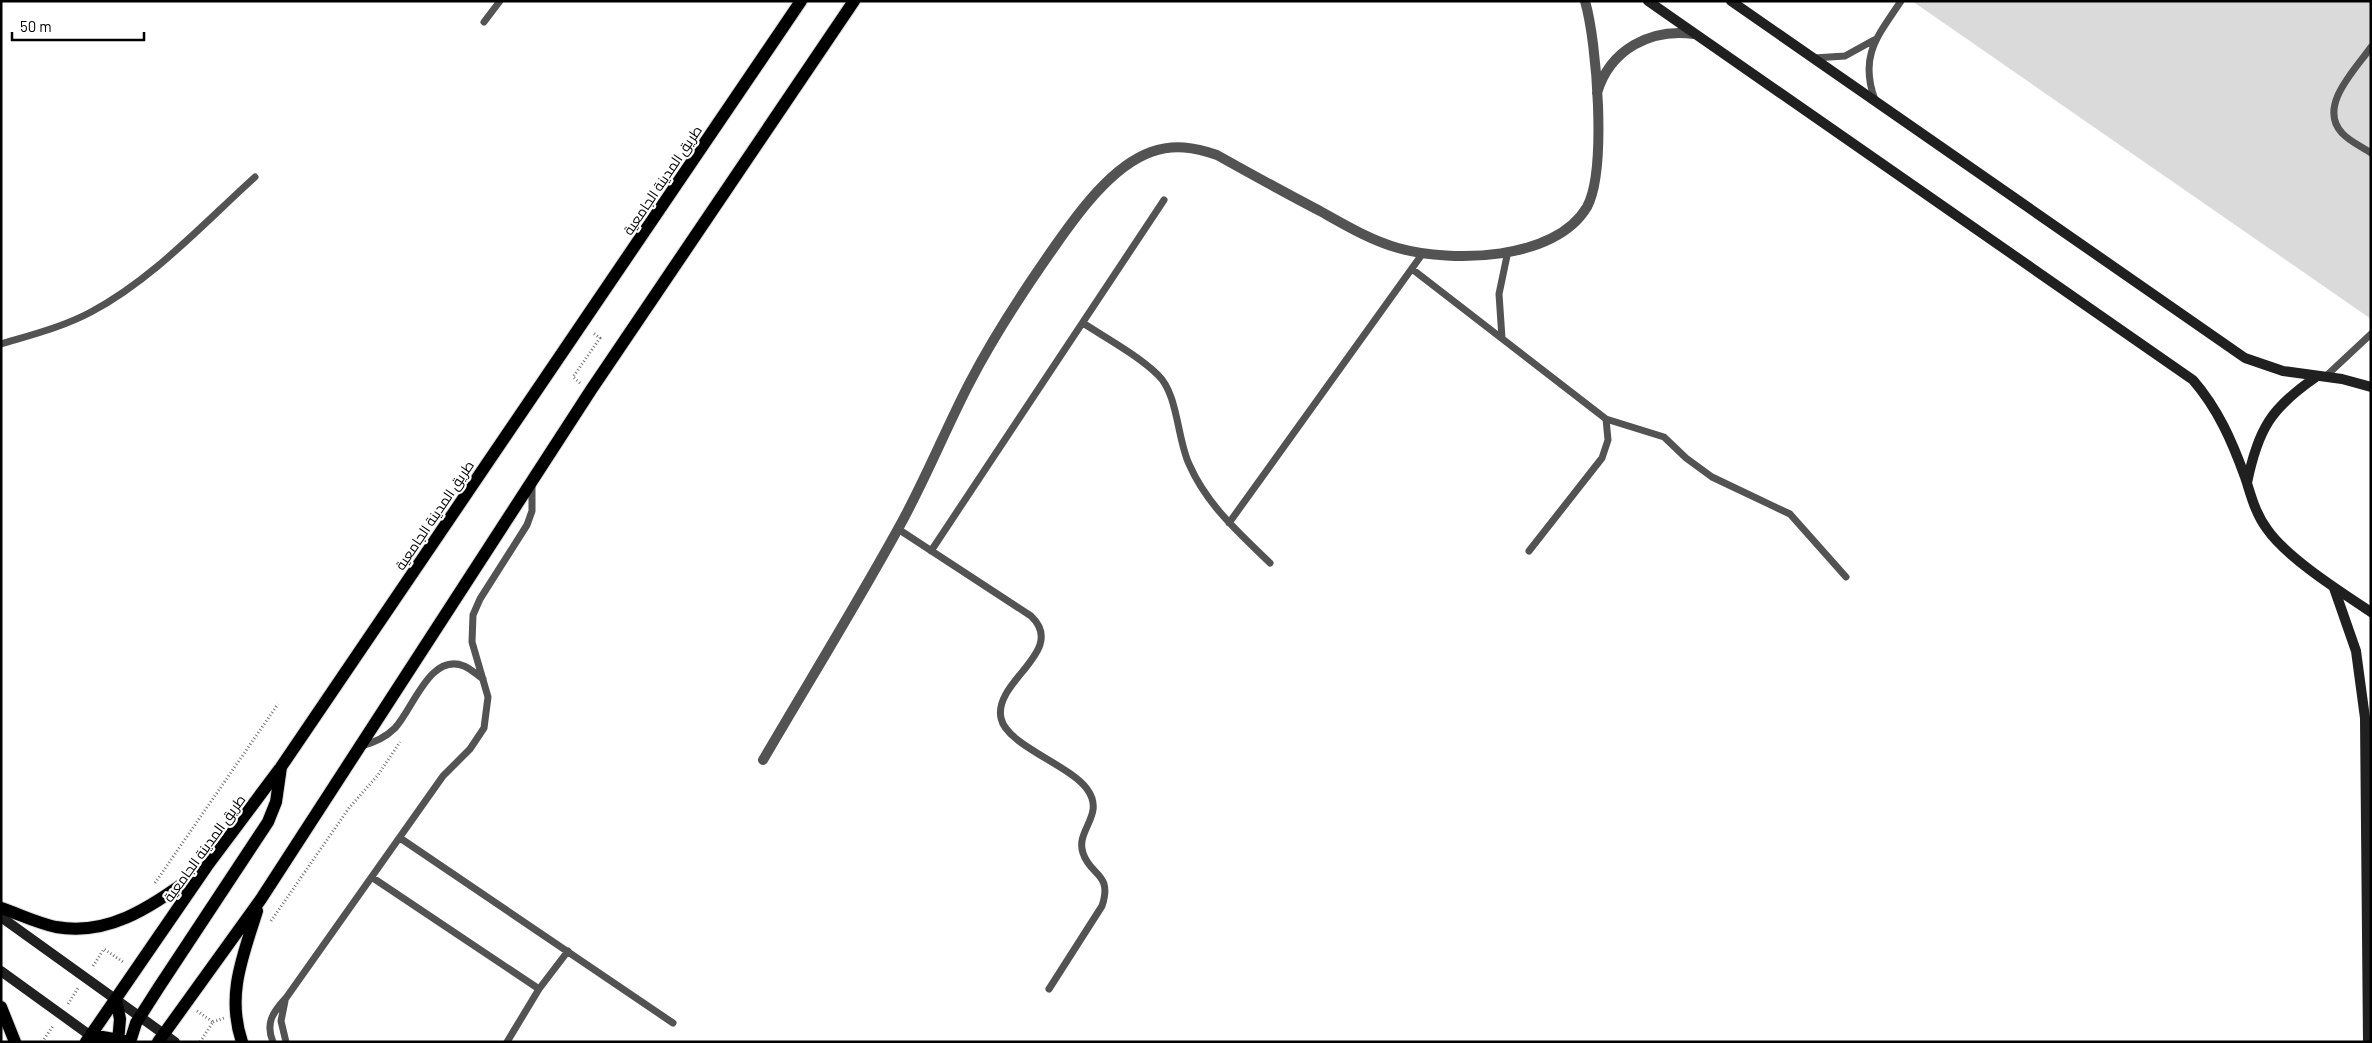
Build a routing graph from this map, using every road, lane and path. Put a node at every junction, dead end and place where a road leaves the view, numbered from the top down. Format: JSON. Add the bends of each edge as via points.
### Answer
{"nodes":[{"id":1,"x":500,"y":1,"type":"edge"},
{"id":2,"x":801,"y":1,"type":"edge"},
{"id":3,"x":854,"y":1,"type":"edge"},
{"id":4,"x":1585,"y":1,"type":"edge"},
{"id":5,"x":1648,"y":1,"type":"edge"},
{"id":6,"x":1731,"y":1,"type":"edge"},
{"id":7,"x":1901,"y":1,"type":"edge"},
{"id":8,"x":484,"y":22,"type":"dead end"},
{"id":9,"x":1694,"y":34,"type":"junction"},
{"id":10,"x":1874,"y":40,"type":"junction"},
{"id":11,"x":2371,"y":47,"type":"edge"},
{"id":12,"x":1812,"y":58,"type":"junction"},
{"id":13,"x":1596,"y":96,"type":"junction"},
{"id":14,"x":1875,"y":100,"type":"junction"},
{"id":15,"x":2371,"y":153,"type":"edge"},
{"id":16,"x":255,"y":177,"type":"dead end"},
{"id":17,"x":1164,"y":200,"type":"dead end"},
{"id":18,"x":1508,"y":251,"type":"junction"},
{"id":19,"x":1423,"y":253,"type":"junction"},
{"id":20,"x":1412,"y":269,"type":"junction"},
{"id":21,"x":1083,"y":322,"type":"junction"},
{"id":22,"x":582,"y":325,"type":"junction"},
{"id":23,"x":2371,"y":334,"type":"edge"},
{"id":24,"x":1502,"y":338,"type":"junction"},
{"id":25,"x":1,"y":344,"type":"edge"},
{"id":26,"x":2321,"y":377,"type":"junction"},
{"id":27,"x":2371,"y":387,"type":"edge"},
{"id":28,"x":591,"y":390,"type":"junction"},
{"id":29,"x":1606,"y":419,"type":"junction"},
{"id":30,"x":532,"y":482,"type":"junction"},
{"id":31,"x":2247,"y":483,"type":"junction"},
{"id":32,"x":1228,"y":523,"type":"junction"},
{"id":33,"x":898,"y":529,"type":"junction"},
{"id":34,"x":931,"y":551,"type":"junction"},
{"id":35,"x":1529,"y":551,"type":"dead end"},
{"id":36,"x":1270,"y":563,"type":"dead end"},
{"id":37,"x":1846,"y":577,"type":"dead end"},
{"id":38,"x":2334,"y":588,"type":"junction"},
{"id":39,"x":2371,"y":612,"type":"edge"},
{"id":40,"x":484,"y":680,"type":"junction"},
{"id":41,"x":278,"y":704,"type":"dead end"},
{"id":42,"x":402,"y":739,"type":"dead end"},
{"id":43,"x":361,"y":746,"type":"junction"},
{"id":44,"x":763,"y":760,"type":"dead end"},
{"id":45,"x":281,"y":767,"type":"junction"},
{"id":46,"x":400,"y":838,"type":"junction"},
{"id":47,"x":2369,"y":864,"type":"edge"},
{"id":48,"x":208,"y":866,"type":"junction"},
{"id":49,"x":373,"y":878,"type":"junction"},
{"id":50,"x":151,"y":888,"type":"dead end"},
{"id":51,"x":261,"y":899,"type":"junction"},
{"id":52,"x":2369,"y":906,"type":"edge"},
{"id":53,"x":1,"y":908,"type":"edge"},
{"id":54,"x":1,"y":917,"type":"edge"},
{"id":55,"x":268,"y":925,"type":"dead end"},
{"id":56,"x":568,"y":951,"type":"junction"},
{"id":57,"x":1,"y":971,"type":"edge"},
{"id":58,"x":1049,"y":989,"type":"dead end"},
{"id":59,"x":539,"y":990,"type":"junction"},
{"id":60,"x":286,"y":998,"type":"junction"},
{"id":61,"x":116,"y":999,"type":"junction"},
{"id":62,"x":1,"y":1007,"type":"edge"},
{"id":63,"x":234,"y":1014,"type":"junction"},
{"id":64,"x":140,"y":1017,"type":"junction"},
{"id":65,"x":213,"y":1022,"type":"dead end"},
{"id":66,"x":673,"y":1023,"type":"dead end"},
{"id":67,"x":160,"y":1038,"type":"edge"},
{"id":68,"x":92,"y":1040,"type":"edge"},
{"id":69,"x":124,"y":1041,"type":"edge"},
{"id":70,"x":15,"y":1042,"type":"edge"},
{"id":71,"x":175,"y":1042,"type":"edge"},
{"id":72,"x":242,"y":1042,"type":"edge"},
{"id":73,"x":273,"y":1042,"type":"edge"},
{"id":74,"x":286,"y":1042,"type":"edge"},
{"id":75,"x":507,"y":1042,"type":"edge"},
{"id":76,"x":2368,"y":1042,"type":"edge"}],
"edges":[{"from":1,"to":8,"type":"lane"},
{"from":2,"to":22,"type":"main road","name":"طريق المدينة الجامعية"},
{"from":3,"to":28,"type":"main road"},
{"from":4,"to":13,"type":"street","via":[[1592,34]]},
{"from":5,"to":9,"type":"street"},
{"from":6,"to":12,"type":"street"},
{"from":7,"to":10,"type":"lane"},
{"from":9,"to":13,"type":"street","via":[[1656,34],[1633,45],[1613,62]]},
{"from":9,"to":31,"type":"street","via":[[2193,380],[2221,418]]},
{"from":10,"to":12,"type":"lane","via":[[1845,56]]},
{"from":10,"to":14,"type":"lane","via":[[1868,70]]},
{"from":11,"to":15,"type":"lane","via":[[2340,92],[2334,108],[2336,124],[2342,133]]},
{"from":12,"to":14,"type":"street"},
{"from":13,"to":18,"type":"street","via":[[1596,178],[1587,205],[1580,217],[1558,235]]},
{"from":14,"to":26,"type":"street","via":[[2245,358],[2274,369]]},
{"from":16,"to":25,"type":"lane","via":[[143,278],[117,297],[61,326]]},
{"from":17,"to":21,"type":"lane"},
{"from":18,"to":19,"type":"street","via":[[1463,256]]},
{"from":18,"to":24,"type":"lane","via":[[1499,294]]},
{"from":19,"to":20,"type":"lane"},
{"from":19,"to":33,"type":"street","via":[[1365,236],[1217,155],[1194,147],[1171,147],[1150,152],[1131,162],[1086,205],[1017,300],[971,381]]},
{"from":20,"to":24,"type":"lane"},
{"from":20,"to":32,"type":"lane"},
{"from":21,"to":32,"type":"lane","via":[[1158,375],[1172,401],[1181,441],[1197,481]]},
{"from":21,"to":34,"type":"lane"},
{"from":22,"to":28,"type":"path","via":[[600,338],[572,377]]},
{"from":22,"to":45,"type":"main road","name":"طريق المدينة الجامعية"},
{"from":23,"to":26,"type":"lane"},
{"from":24,"to":29,"type":"lane"},
{"from":26,"to":27,"type":"street"},
{"from":26,"to":31,"type":"street","via":[[2289,396],[2268,421],[2254,451]]},
{"from":28,"to":30,"type":"main road"},
{"from":29,"to":35,"type":"lane","via":[[1608,440],[1602,458]]},
{"from":29,"to":37,"type":"lane","via":[[1664,437],[1712,476],[1790,514]]},
{"from":30,"to":40,"type":"lane","via":[[528,525],[480,599],[473,616],[472,642]]},
{"from":30,"to":43,"type":"main road"},
{"from":31,"to":38,"type":"street","via":[[2257,512],[2272,536]]},
{"from":32,"to":36,"type":"lane"},
{"from":33,"to":34,"type":"lane"},
{"from":33,"to":44,"type":"street"},
{"from":34,"to":58,"type":"lane","via":[[1031,616],[1039,626],[1040,646],[1004,696],[1001,720],[1011,735],[1083,784],[1092,797],[1093,814],[1083,835],[1082,849],[1086,860],[1100,875],[1104,898]]},
{"from":38,"to":39,"type":"street"},
{"from":38,"to":47,"type":"street","via":[[2351,635],[2362,684]]},
{"from":40,"to":43,"type":"lane","via":[[466,667],[443,666],[431,674],[394,729],[385,737]]},
{"from":40,"to":46,"type":"lane","via":[[488,707],[484,728],[478,739],[442,776]]},
{"from":41,"to":50,"type":"path"},
{"from":42,"to":55,"type":"path","via":[[378,775],[349,808]]},
{"from":43,"to":51,"type":"main road"},
{"from":45,"to":48,"type":"main road","name":"طريق المدينة الجامعية"},
{"from":45,"to":64,"type":"main road","via":[[276,802],[264,830]]},
{"from":46,"to":49,"type":"lane"},
{"from":46,"to":56,"type":"lane"},
{"from":47,"to":52,"type":"street"},
{"from":48,"to":53,"type":"main road","via":[[141,912],[102,927],[78,929],[55,926]]},
{"from":48,"to":61,"type":"main road","name":"طريق المدينة الجامعية"},
{"from":49,"to":59,"type":"lane"},
{"from":49,"to":60,"type":"lane"},
{"from":51,"to":63,"type":"main road","via":[[238,969]]},
{"from":51,"to":67,"type":"main road"},
{"from":52,"to":76,"type":"street"},
{"from":54,"to":61,"type":"street"},
{"from":56,"to":59,"type":"lane"},
{"from":56,"to":66,"type":"lane"},
{"from":57,"to":68,"type":"street"},
{"from":59,"to":75,"type":"lane"},
{"from":60,"to":73,"type":"lane","via":[[271,1018]]},
{"from":60,"to":74,"type":"lane","via":[[281,1021]]},
{"from":61,"to":64,"type":"street"},
{"from":61,"to":68,"type":"main road","name":"طريق المدينة الجامعية"},
{"from":61,"to":69,"type":"main road"},
{"from":62,"to":70,"type":"main road"},
{"from":63,"to":65,"type":"path"},
{"from":63,"to":72,"type":"main road"},
{"from":64,"to":67,"type":"street"},
{"from":64,"to":69,"type":"main road"},
{"from":67,"to":71,"type":"street"},
{"from":68,"to":69,"type":"main road"}]}
